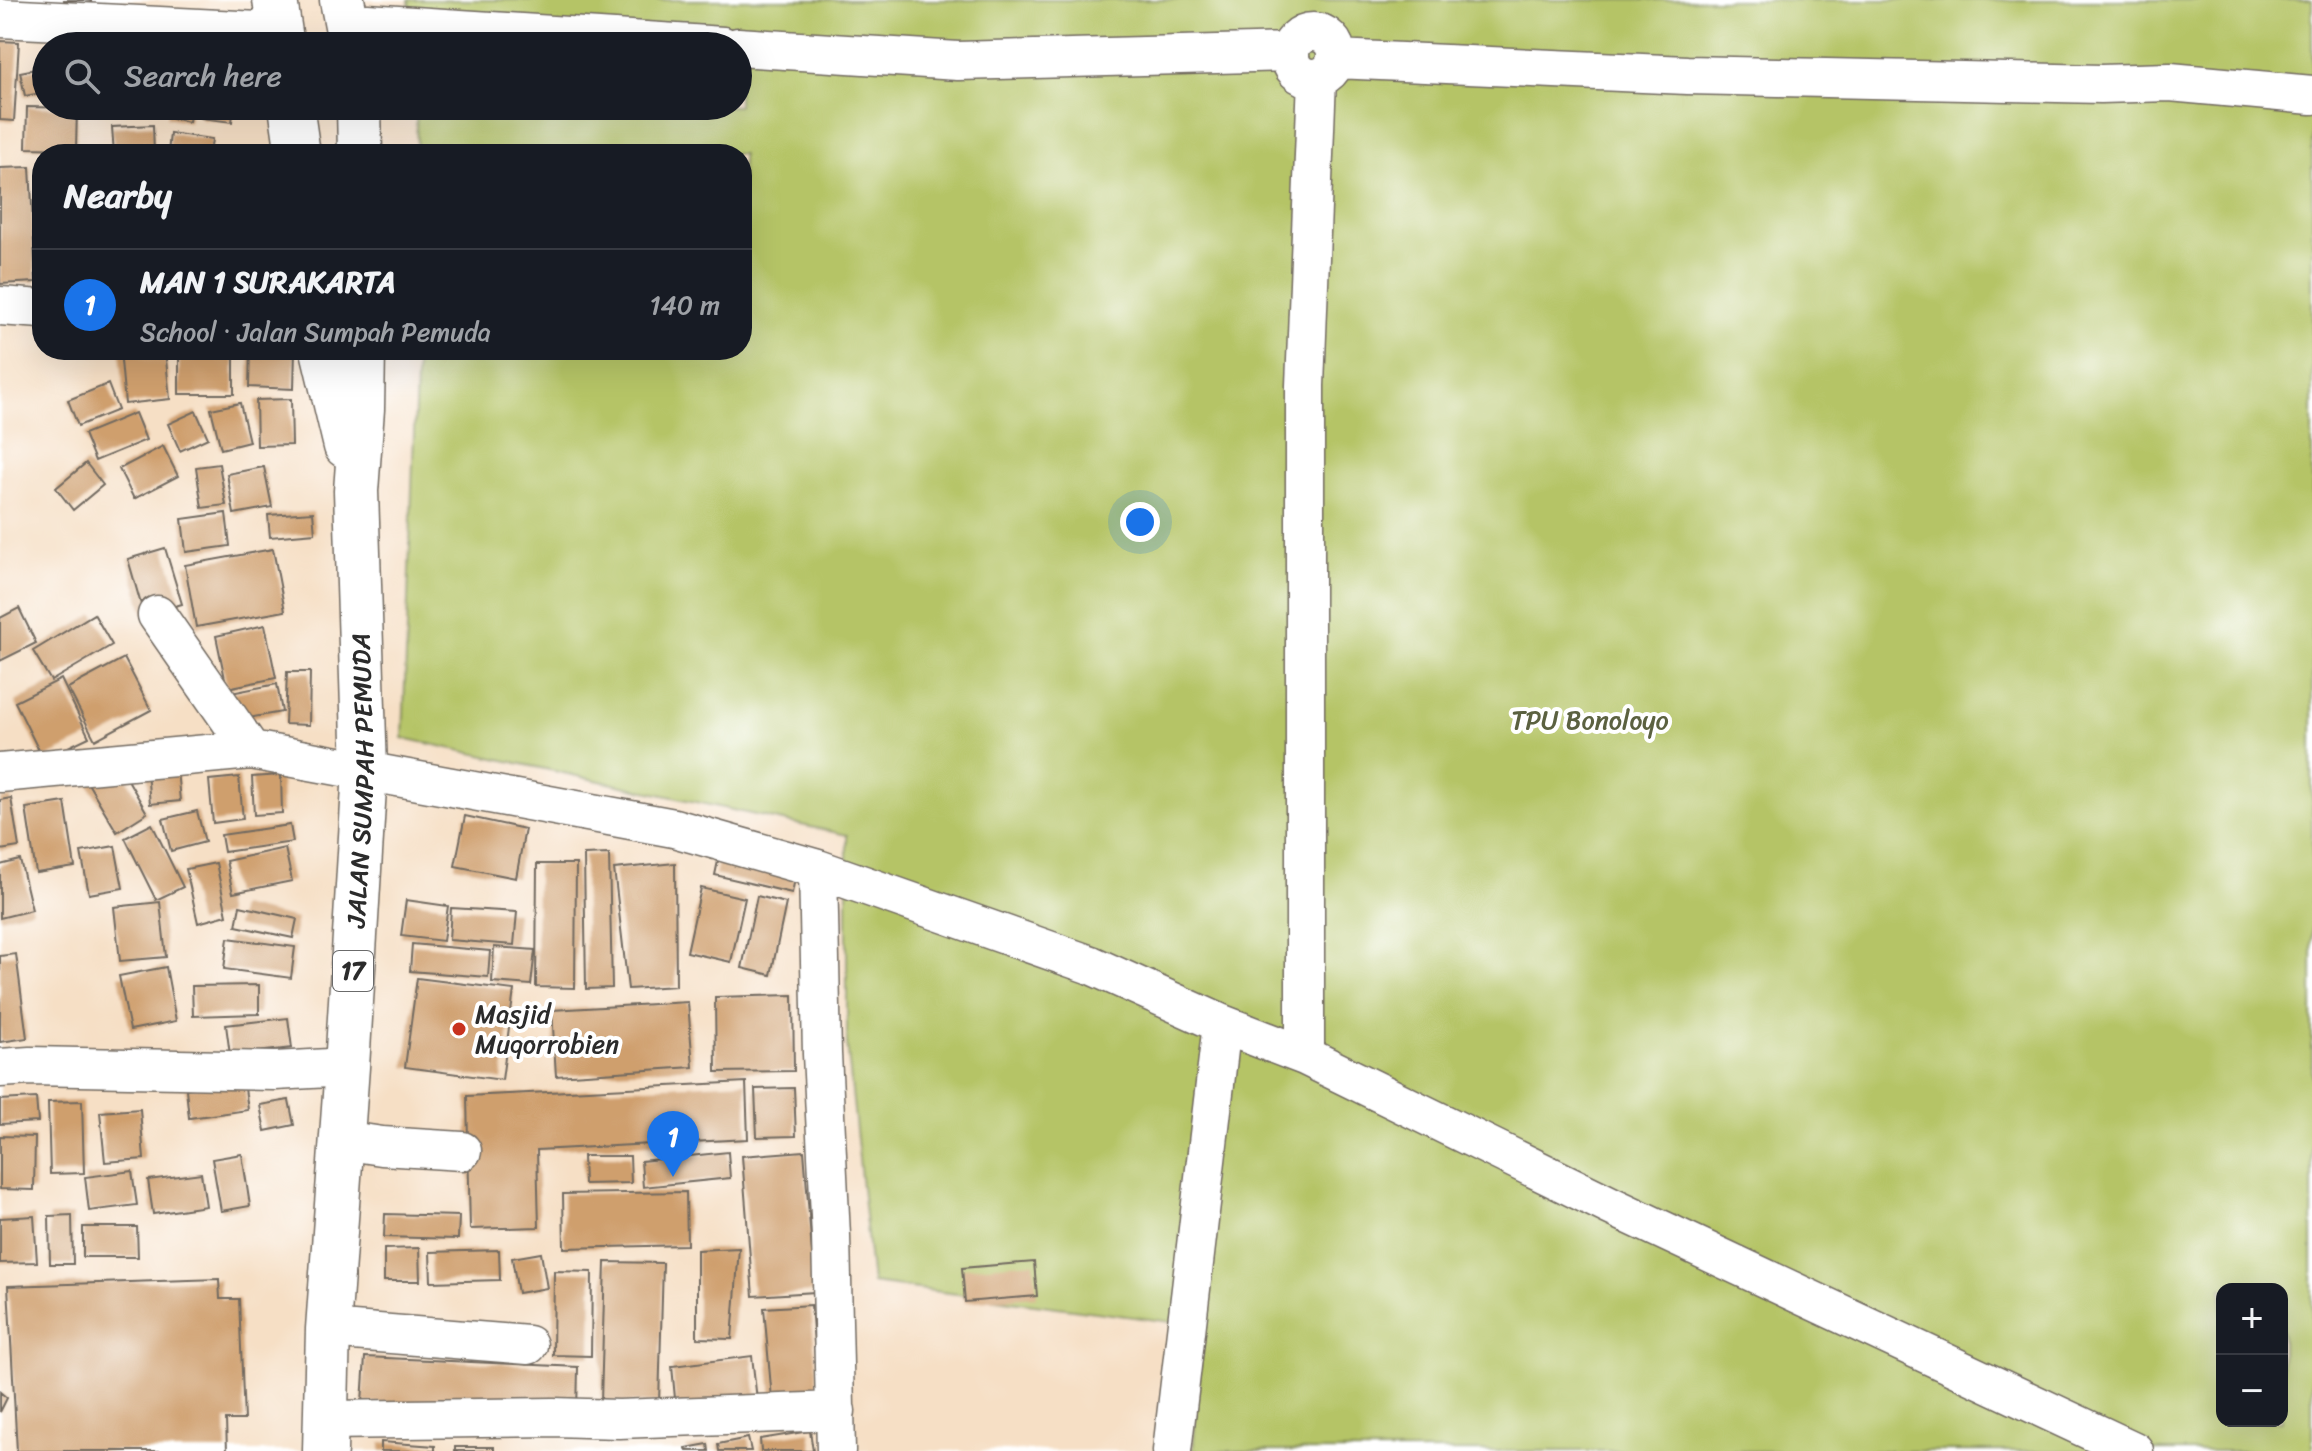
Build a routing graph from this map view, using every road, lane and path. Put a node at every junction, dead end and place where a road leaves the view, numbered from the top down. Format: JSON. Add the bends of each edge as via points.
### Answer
{"nodes":[{"id":1,"x":0,"y":18,"type":"edge"},
{"id":2,"x":358,"y":23,"type":"edge"},
{"id":3,"x":279,"y":26,"type":"edge"},
{"id":4,"x":1303,"y":28,"type":"edge"},
{"id":5,"x":501,"y":32,"type":"edge"},
{"id":6,"x":752,"y":48,"type":"edge"},
{"id":7,"x":1326,"y":69,"type":"junction"},
{"id":8,"x":2312,"y":95,"type":"edge"},
{"id":9,"x":293,"y":120,"type":"edge"},
{"id":10,"x":359,"y":120,"type":"edge"},
{"id":11,"x":297,"y":144,"type":"edge"},
{"id":12,"x":360,"y":144,"type":"edge"},
{"id":13,"x":0,"y":306,"type":"edge"},
{"id":14,"x":32,"y":308,"type":"edge"},
{"id":15,"x":325,"y":360,"type":"edge"},
{"id":16,"x":363,"y":360,"type":"edge"},
{"id":17,"x":356,"y":491,"type":"junction"},
{"id":18,"x":157,"y":615,"type":"dead end"},
{"id":19,"x":251,"y":750,"type":"junction"},
{"id":20,"x":4,"y":764,"type":"edge"},
{"id":21,"x":365,"y":771,"type":"junction"},
{"id":22,"x":818,"y":869,"type":"junction"},
{"id":23,"x":1222,"y":1024,"type":"junction"},
{"id":24,"x":1305,"y":1056,"type":"junction"},
{"id":25,"x":347,"y":1067,"type":"junction"},
{"id":26,"x":0,"y":1068,"type":"edge"},
{"id":27,"x":342,"y":1140,"type":"junction"},
{"id":28,"x":462,"y":1151,"type":"dead end"},
{"id":29,"x":328,"y":1329,"type":"junction"},
{"id":30,"x":528,"y":1345,"type":"dead end"},
{"id":31,"x":836,"y":1411,"type":"junction"},
{"id":32,"x":326,"y":1436,"type":"edge"},
{"id":33,"x":836,"y":1451,"type":"edge"},
{"id":34,"x":1172,"y":1451,"type":"edge"},
{"id":35,"x":2134,"y":1451,"type":"edge"}],
"edges":[{"from":1,"to":3,"type":"street"},
{"from":2,"to":5,"type":"street"},
{"from":4,"to":6,"type":"street","via":[[958,61]]},
{"from":4,"to":7,"type":"street","via":[[1324,34],[1334,44]]},
{"from":7,"to":8,"type":"street","via":[[2170,82]]},
{"from":7,"to":24,"type":"street","via":[[1305,386]]},
{"from":9,"to":11,"type":"highway"},
{"from":10,"to":12,"type":"highway"},
{"from":13,"to":14,"type":"street"},
{"from":15,"to":17,"type":"highway","name":"JALAN SUMPAH PEMUDA","number":"17"},
{"from":16,"to":17,"type":"highway","name":"JALAN SUMPAH PEMUDA","number":"17"},
{"from":17,"to":21,"type":"highway","name":"JALAN SUMPAH PEMUDA","number":"17"},
{"from":18,"to":19,"type":"street"},
{"from":19,"to":20,"type":"street"},
{"from":19,"to":21,"type":"street"},
{"from":21,"to":22,"type":"street","via":[[674,828]]},
{"from":21,"to":25,"type":"highway","name":"JALAN SUMPAH PEMUDA","number":"17"},
{"from":22,"to":23,"type":"street","via":[[1091,965]]},
{"from":22,"to":31,"type":"street"},
{"from":23,"to":24,"type":"street"},
{"from":23,"to":34,"type":"street"},
{"from":24,"to":35,"type":"street"},
{"from":25,"to":26,"type":"street"},
{"from":25,"to":27,"type":"highway","name":"JALAN SUMPAH PEMUDA","number":"17"},
{"from":27,"to":28,"type":"street"},
{"from":27,"to":29,"type":"highway","name":"JALAN SUMPAH PEMUDA","number":"17"},
{"from":29,"to":30,"type":"street"},
{"from":29,"to":32,"type":"highway","name":"JALAN SUMPAH PEMUDA","number":"17"},
{"from":31,"to":32,"type":"street","via":[[553,1417]]},
{"from":31,"to":33,"type":"street"}]}
